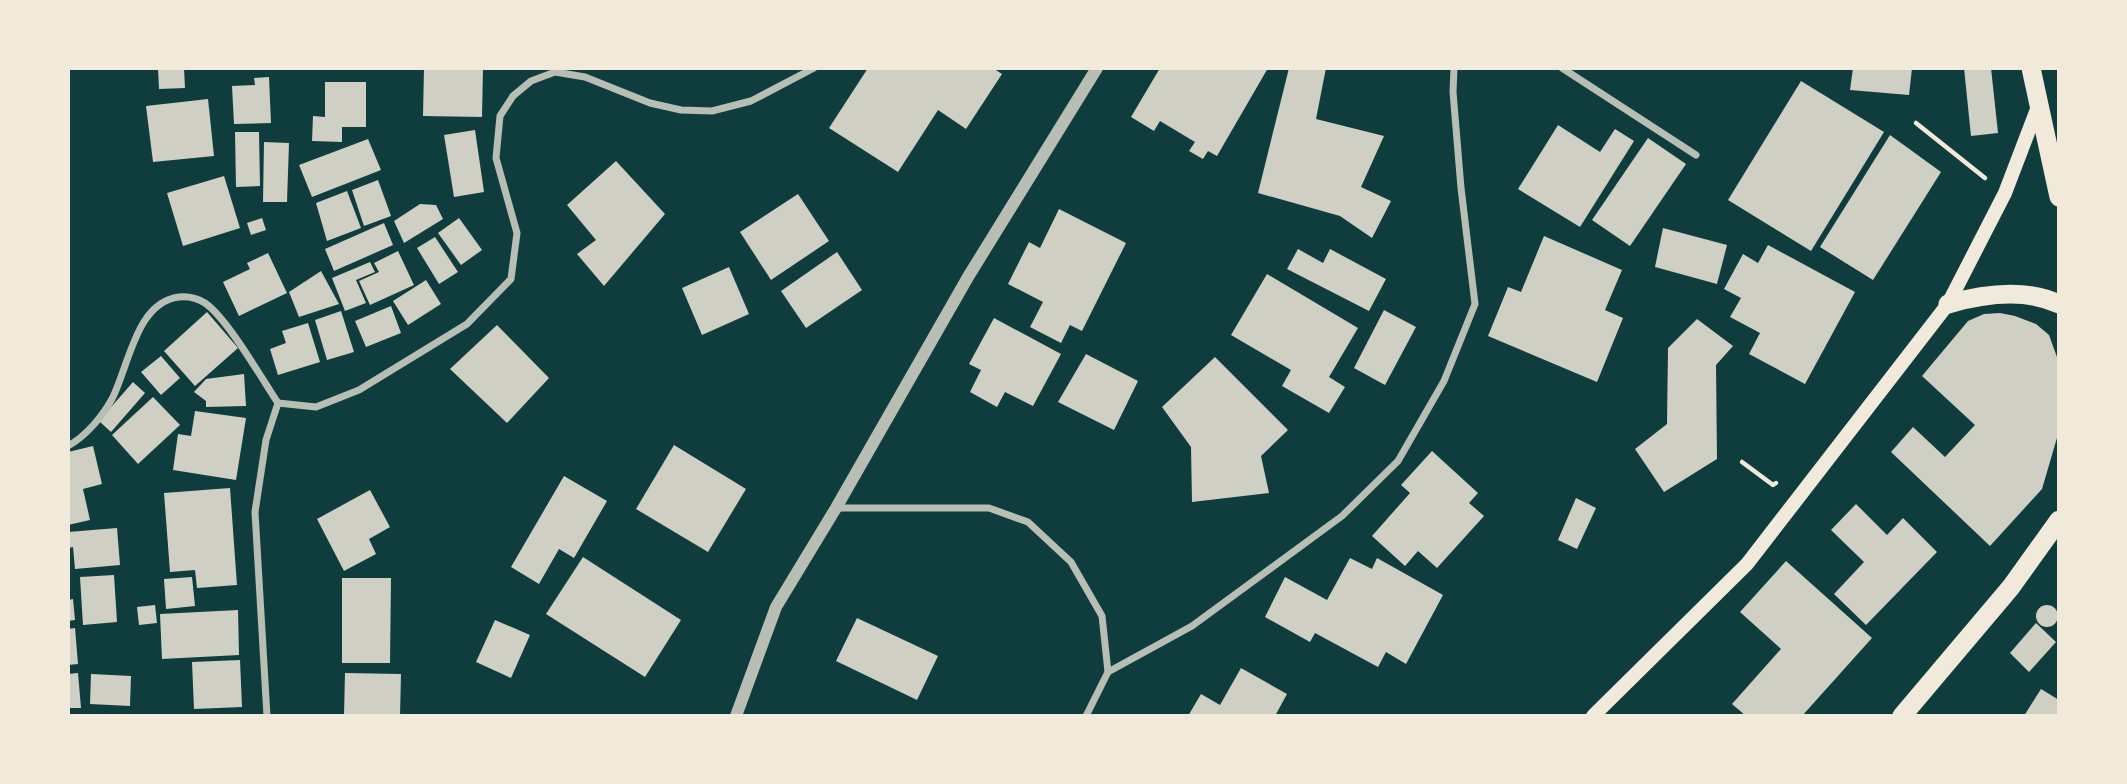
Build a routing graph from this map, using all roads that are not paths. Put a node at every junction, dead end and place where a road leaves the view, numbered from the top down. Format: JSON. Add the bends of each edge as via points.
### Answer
{"nodes":[{"id":1,"x":814,"y":68,"type":"edge"},
{"id":2,"x":1097,"y":68,"type":"edge"},
{"id":3,"x":1454,"y":68,"type":"edge"},
{"id":4,"x":1562,"y":68,"type":"edge"},
{"id":5,"x":2031,"y":68,"type":"edge"},
{"id":6,"x":2039,"y":103,"type":"junction"},
{"id":7,"x":1696,"y":155,"type":"dead end"},
{"id":8,"x":2059,"y":197,"type":"edge"},
{"id":9,"x":1948,"y":304,"type":"junction"},
{"id":10,"x":2059,"y":304,"type":"edge"},
{"id":11,"x":278,"y":403,"type":"junction"},
{"id":12,"x":68,"y":446,"type":"edge"},
{"id":13,"x":836,"y":508,"type":"junction"},
{"id":14,"x":2055,"y":529,"type":"edge"},
{"id":15,"x":1108,"y":672,"type":"junction"},
{"id":16,"x":267,"y":716,"type":"edge"},
{"id":17,"x":736,"y":716,"type":"edge"},
{"id":18,"x":1086,"y":716,"type":"edge"},
{"id":19,"x":1593,"y":716,"type":"edge"},
{"id":20,"x":1902,"y":716,"type":"edge"}],
"edges":[{"from":1,"to":11,"type":"street","via":[[751,101],[712,111],[650,103],[585,77],[555,72],[530,81],[500,116],[496,158],[517,233],[511,279],[467,324],[359,390],[316,407]]},
{"from":2,"to":13,"type":"street","via":[[968,276]]},
{"from":3,"to":15,"type":"street","via":[[1461,188],[1475,304],[1431,404],[1398,461],[1342,516],[1192,626]]},
{"from":4,"to":7,"type":"street"},
{"from":5,"to":6,"type":"highway"},
{"from":6,"to":8,"type":"highway"},
{"from":6,"to":9,"type":"main road","via":[[1992,223]]},
{"from":9,"to":10,"type":"highway","via":[[1992,294],[2047,298]]},
{"from":9,"to":19,"type":"main road","via":[[1747,564]]},
{"from":11,"to":12,"type":"street","via":[[205,303],[188,296],[168,298],[149,312],[112,400],[90,430]]},
{"from":11,"to":16,"type":"street","via":[[266,440],[255,512]]},
{"from":13,"to":15,"type":"street","via":[[989,508],[1028,522],[1071,562],[1102,616]]},
{"from":13,"to":17,"type":"street","via":[[776,607]]},
{"from":14,"to":20,"type":"highway"},
{"from":15,"to":18,"type":"street"}]}
